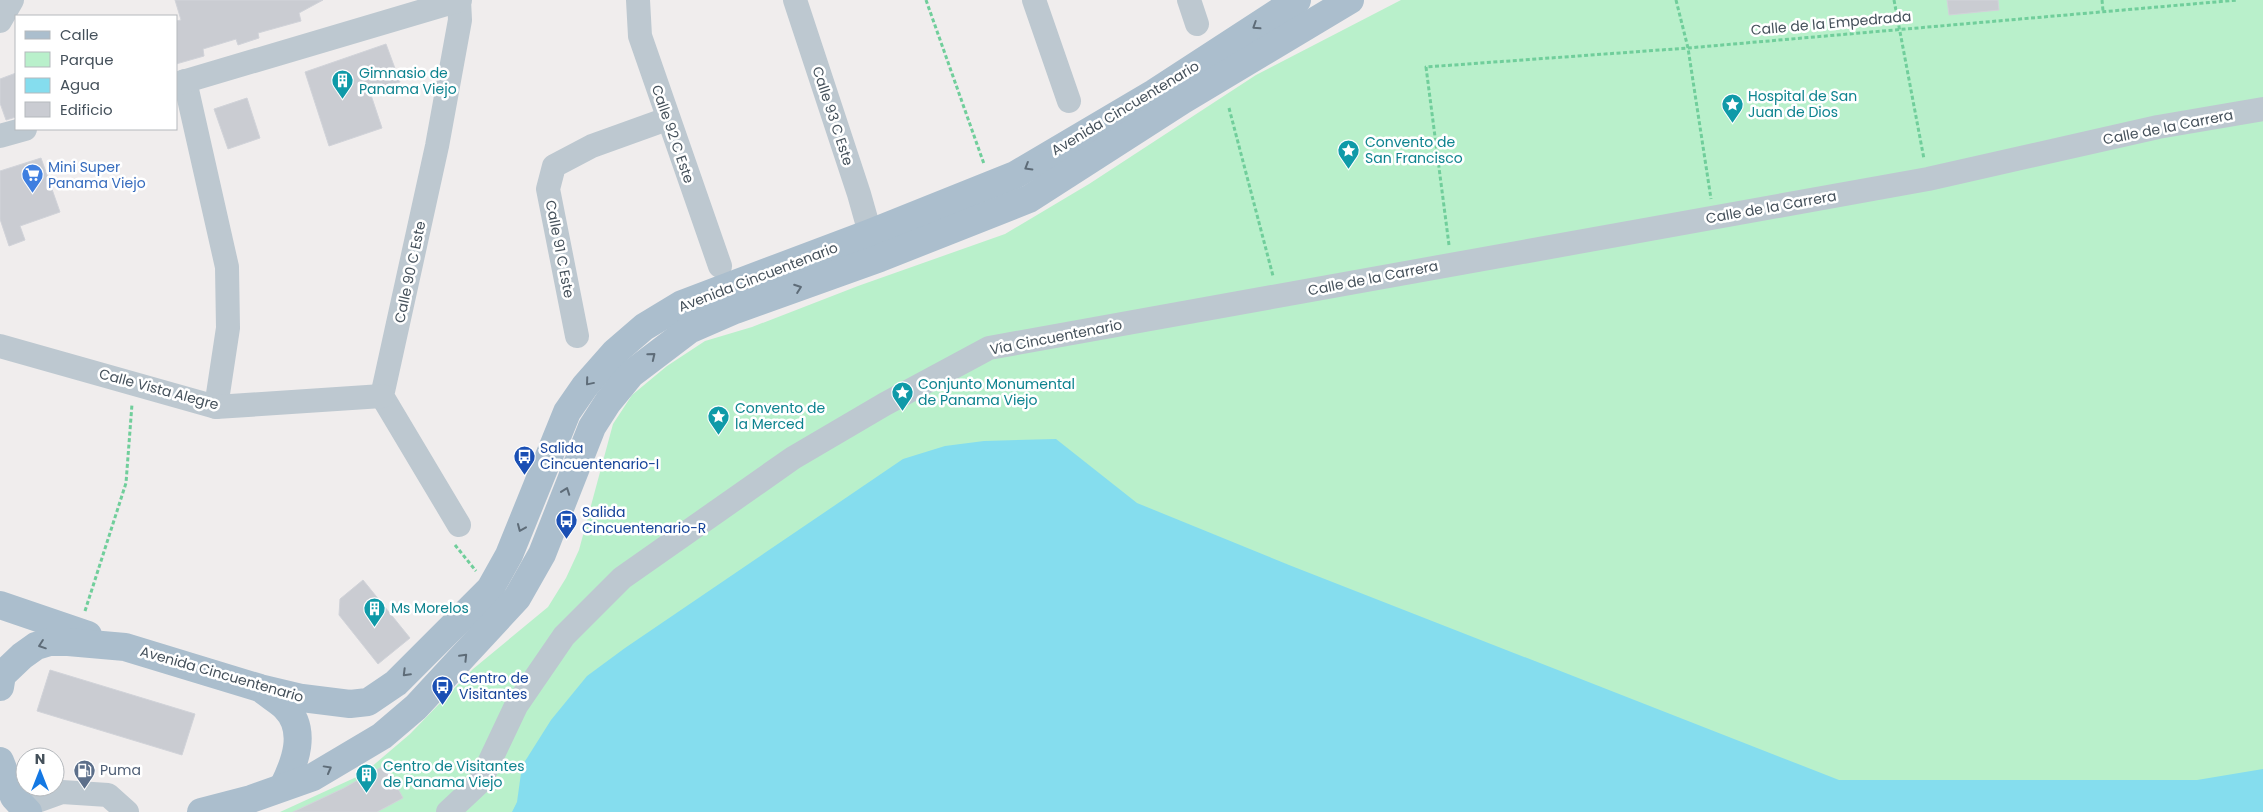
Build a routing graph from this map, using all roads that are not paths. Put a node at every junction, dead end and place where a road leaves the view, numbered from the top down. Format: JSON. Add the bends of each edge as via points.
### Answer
{"nodes":[{"id":1,"x":12,"y":0,"type":"edge"},
{"id":2,"x":459,"y":0,"type":"edge"},
{"id":3,"x":638,"y":0,"type":"edge"},
{"id":4,"x":795,"y":0,"type":"edge"},
{"id":5,"x":1034,"y":0,"type":"edge"},
{"id":6,"x":1189,"y":0,"type":"edge"},
{"id":7,"x":1297,"y":0,"type":"edge"},
{"id":8,"x":1350,"y":0,"type":"edge"},
{"id":9,"x":0,"y":21,"type":"edge"},
{"id":10,"x":1197,"y":24,"type":"dead end"},
{"id":11,"x":181,"y":82,"type":"edge"},
{"id":12,"x":1069,"y":101,"type":"dead end"},
{"id":13,"x":2263,"y":109,"type":"edge"},
{"id":14,"x":668,"y":119,"type":"junction"},
{"id":15,"x":21,"y":130,"type":"edge"},
{"id":16,"x":0,"y":136,"type":"edge"},
{"id":17,"x":870,"y":233,"type":"junction"},
{"id":18,"x":720,"y":266,"type":"dead end"},
{"id":19,"x":1278,"y":296,"type":"joint"},
{"id":20,"x":577,"y":336,"type":"dead end"},
{"id":21,"x":0,"y":346,"type":"edge"},
{"id":22,"x":382,"y":396,"type":"junction"},
{"id":23,"x":216,"y":407,"type":"junction"},
{"id":24,"x":459,"y":525,"type":"road end"},
{"id":25,"x":0,"y":605,"type":"edge"},
{"id":26,"x":125,"y":647,"type":"junction"},
{"id":27,"x":1,"y":677,"type":"edge"},
{"id":28,"x":260,"y":688,"type":"junction"},
{"id":29,"x":0,"y":761,"type":"edge"},
{"id":30,"x":282,"y":787,"type":"junction"},
{"id":31,"x":252,"y":806,"type":"edge"},
{"id":32,"x":26,"y":809,"type":"edge"},
{"id":33,"x":126,"y":812,"type":"edge"},
{"id":34,"x":201,"y":812,"type":"edge"},
{"id":35,"x":448,"y":812,"type":"edge"}],
"edges":[{"from":1,"to":9,"type":"street"},
{"from":2,"to":11,"type":"street"},
{"from":2,"to":22,"type":"street","name":"Calle 90 C Este","via":[[460,20],[438,146]]},
{"from":3,"to":14,"type":"street","name":"Calle 92 C Este","via":[[640,36]]},
{"from":4,"to":17,"type":"street","name":"Calle 93 C Este"},
{"from":5,"to":12,"type":"street"},
{"from":6,"to":10,"type":"street"},
{"from":7,"to":17,"type":"main road","name":"Avenida Cincuentenario","one_way":true,"via":[[1154,93],[1015,175]]},
{"from":30,"to":8,"type":"main road","name":"Avenida Cincuentenario","one_way":true,"via":[[313,778],[382,736],[416,707],[517,598],[542,554],[592,427],[630,374],[658,351],[689,330],[735,310],[880,258],[1029,198],[1183,100]]},
{"from":11,"to":23,"type":"street","via":[[227,267],[228,328]]},
{"from":13,"to":19,"type":"street","name":"Calle de la Carrera","via":[[2158,127],[1928,179]]},
{"from":14,"to":18,"type":"street","name":"Calle 92 C Este"},
{"from":14,"to":20,"type":"street","name":"Calle 91 C Este","via":[[592,146],[554,166],[548,189]]},
{"from":15,"to":16,"type":"street"},
{"from":17,"to":28,"type":"main road","name":"Avenida Cincuentenario","one_way":true,"via":[[682,304],[644,327],[615,352],[567,412],[509,555],[490,589],[396,683],[368,702],[350,704]]},
{"from":19,"to":35,"type":"street","name":"Vía Cincuentenario","via":[[989,348],[793,458],[622,578],[564,636],[516,706],[480,782]]},
{"from":21,"to":23,"type":"street","name":"Calle Vista Alegre"},
{"from":22,"to":23,"type":"street","name":"Calle Vista Alegre"},
{"from":22,"to":24,"type":"street"},
{"from":25,"to":26,"type":"main road"},
{"from":26,"to":27,"type":"main road","name":"Avenida Cincuentenario","one_way":true,"via":[[49,642],[22,656]]},
{"from":26,"to":28,"type":"main road","name":"Avenida Cincuentenario"},
{"from":28,"to":30,"type":"main road","via":[[286,708],[297,726],[294,766]]},
{"from":29,"to":32,"type":"main road","via":[[14,797]]},
{"from":30,"to":31,"type":"main road","name":"Avenida Cincuentenario"},
{"from":31,"to":34,"type":"main road","name":"Avenida Cincuentenario"},
{"from":32,"to":33,"type":"street","via":[[62,792],[108,795]]}]}
